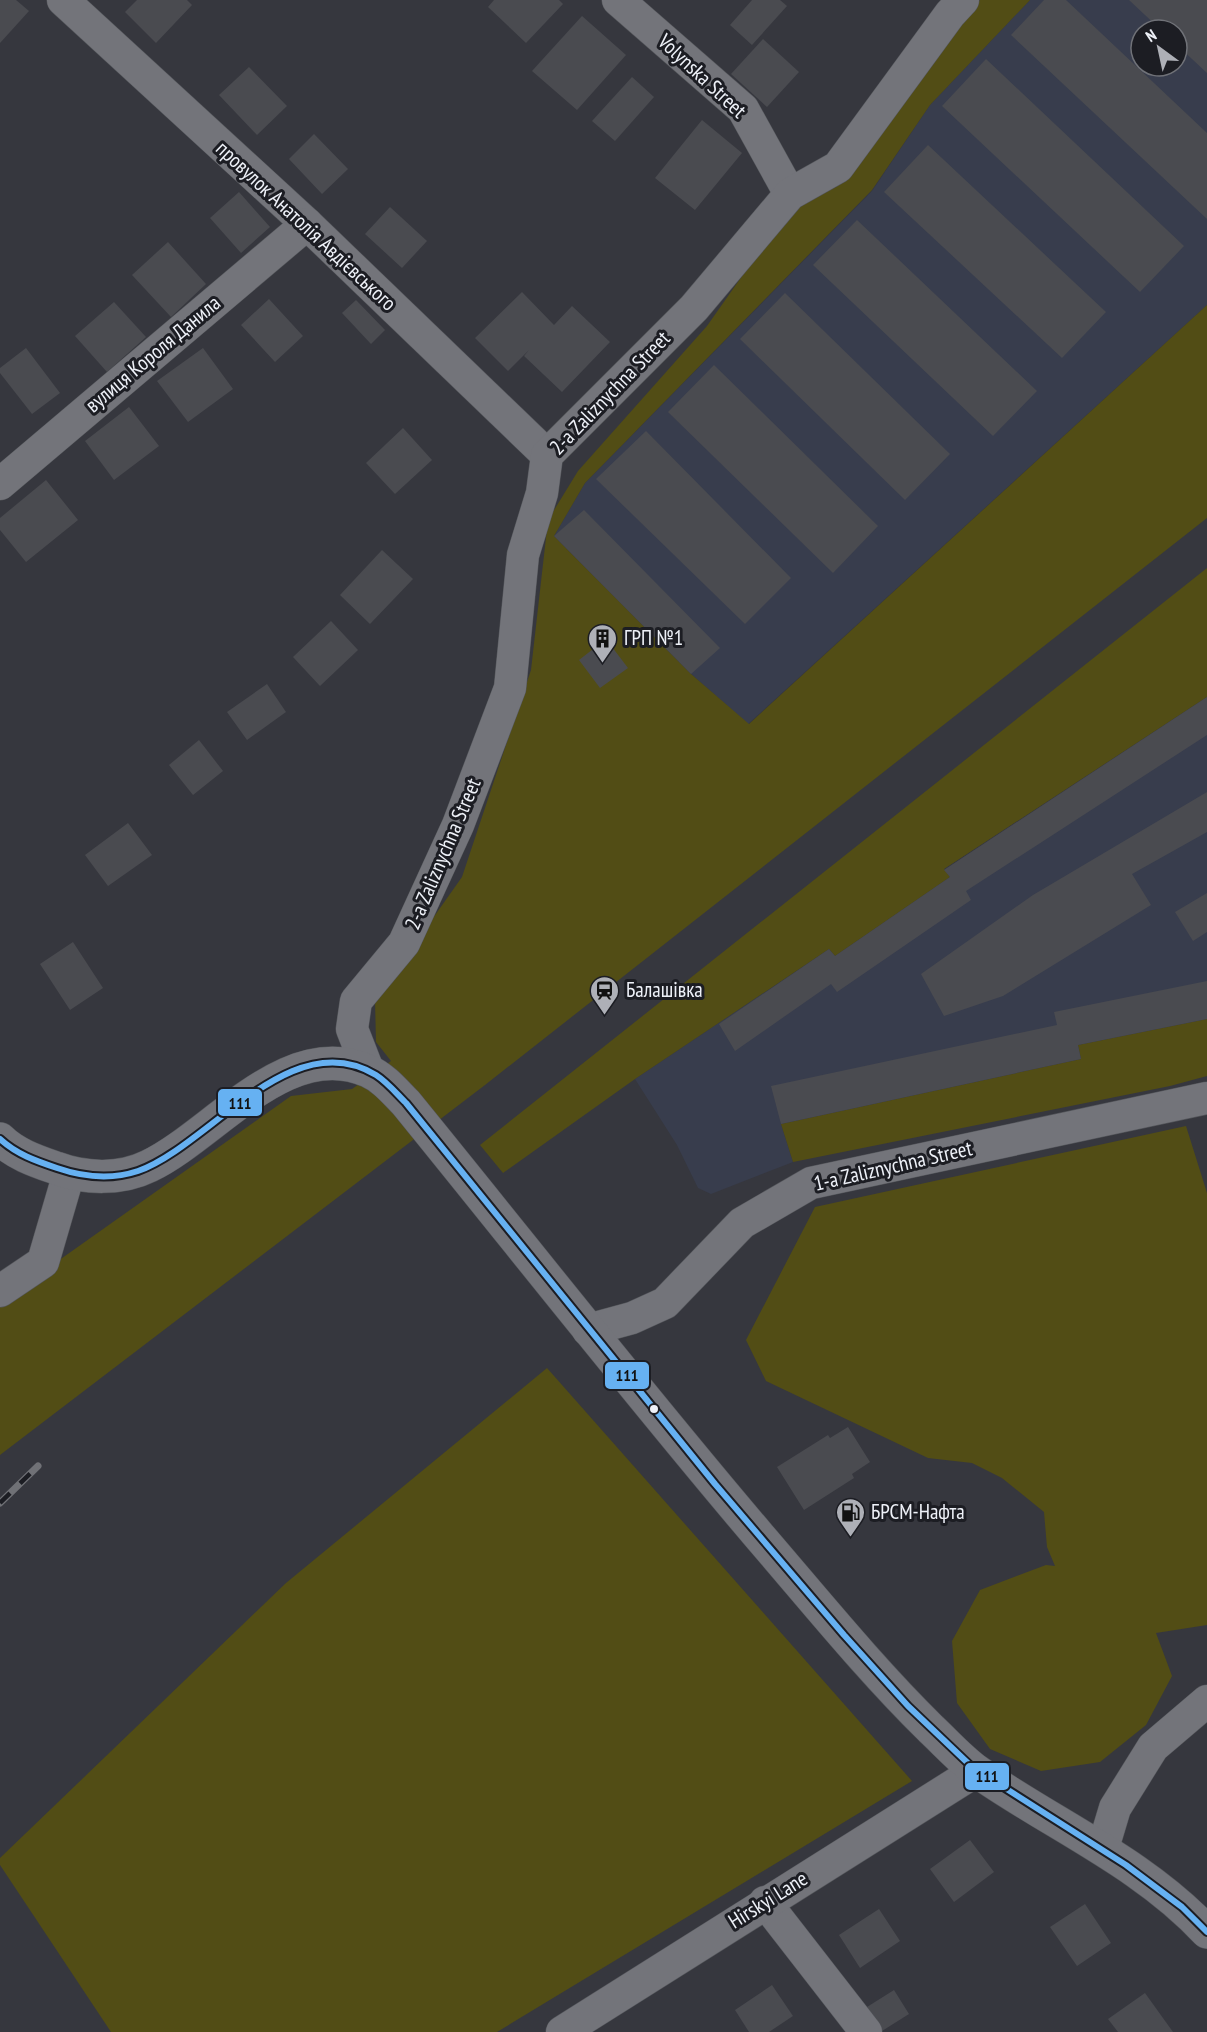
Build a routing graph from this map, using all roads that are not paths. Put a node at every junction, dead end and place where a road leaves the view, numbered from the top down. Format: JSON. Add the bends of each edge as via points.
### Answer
{"nodes":[{"id":1,"x":63,"y":0,"type":"edge"},
{"id":2,"x":618,"y":0,"type":"edge"},
{"id":3,"x":963,"y":0,"type":"edge"},
{"id":4,"x":790,"y":194,"type":"junction"},
{"id":5,"x":307,"y":224,"type":"junction"},
{"id":6,"x":547,"y":455,"type":"junction"},
{"id":7,"x":0,"y":484,"type":"edge"},
{"id":8,"x":368,"y":1070,"type":"junction"},
{"id":9,"x":1205,"y":1104,"type":"edge"},
{"id":10,"x":0,"y":1139,"type":"edge"},
{"id":11,"x":69,"y":1173,"type":"junction"},
{"id":12,"x":0,"y":1291,"type":"edge"},
{"id":13,"x":588,"y":1330,"type":"junction"},
{"id":14,"x":1207,"y":1701,"type":"edge"},
{"id":15,"x":976,"y":1771,"type":"junction"},
{"id":16,"x":1103,"y":1848,"type":"junction"},
{"id":17,"x":765,"y":1902,"type":"junction"},
{"id":18,"x":1207,"y":1932,"type":"edge"},
{"id":19,"x":562,"y":2032,"type":"edge"},
{"id":20,"x":866,"y":2032,"type":"edge"}],
"edges":[{"from":1,"to":5,"type":"street","name":"провулок Анатолія Авдієвського"},
{"from":2,"to":4,"type":"street","name":"Volynska Street","via":[[743,109]]},
{"from":3,"to":4,"type":"street","name":"2-a Zaliznychna Street","via":[[838,167]]},
{"from":4,"to":6,"type":"street","name":"2-a Zaliznychna Street","via":[[694,308]]},
{"from":5,"to":6,"type":"street","name":"провулок Анатолія Авдієвського"},
{"from":5,"to":7,"type":"street","name":"вулиця Короля Данила"},
{"from":6,"to":8,"type":"street","name":"2-a Zaliznychna Street","via":[[542,493],[523,555],[510,688],[458,825],[404,943],[356,1001],[352,1029]]},
{"from":8,"to":11,"type":"street","via":[[321,1064],[293,1070],[149,1166],[120,1175]]},
{"from":8,"to":13,"type":"street","via":[[406,1103]]},
{"from":9,"to":13,"type":"street","name":"1-a Zaliznychna Street","via":[[811,1183],[742,1223],[665,1303],[632,1318]]},
{"from":10,"to":11,"type":"street","via":[[30,1159]]},
{"from":11,"to":12,"type":"street","via":[[43,1262]]},
{"from":13,"to":15,"type":"street","via":[[858,1652]]},
{"from":14,"to":16,"type":"street","via":[[1153,1747],[1115,1808]]},
{"from":15,"to":16,"type":"street"},
{"from":15,"to":17,"type":"street","name":"Hirskyi Lane"},
{"from":16,"to":18,"type":"street"},
{"from":17,"to":19,"type":"street","name":"Hirskyi Lane"},
{"from":17,"to":20,"type":"street"}]}
